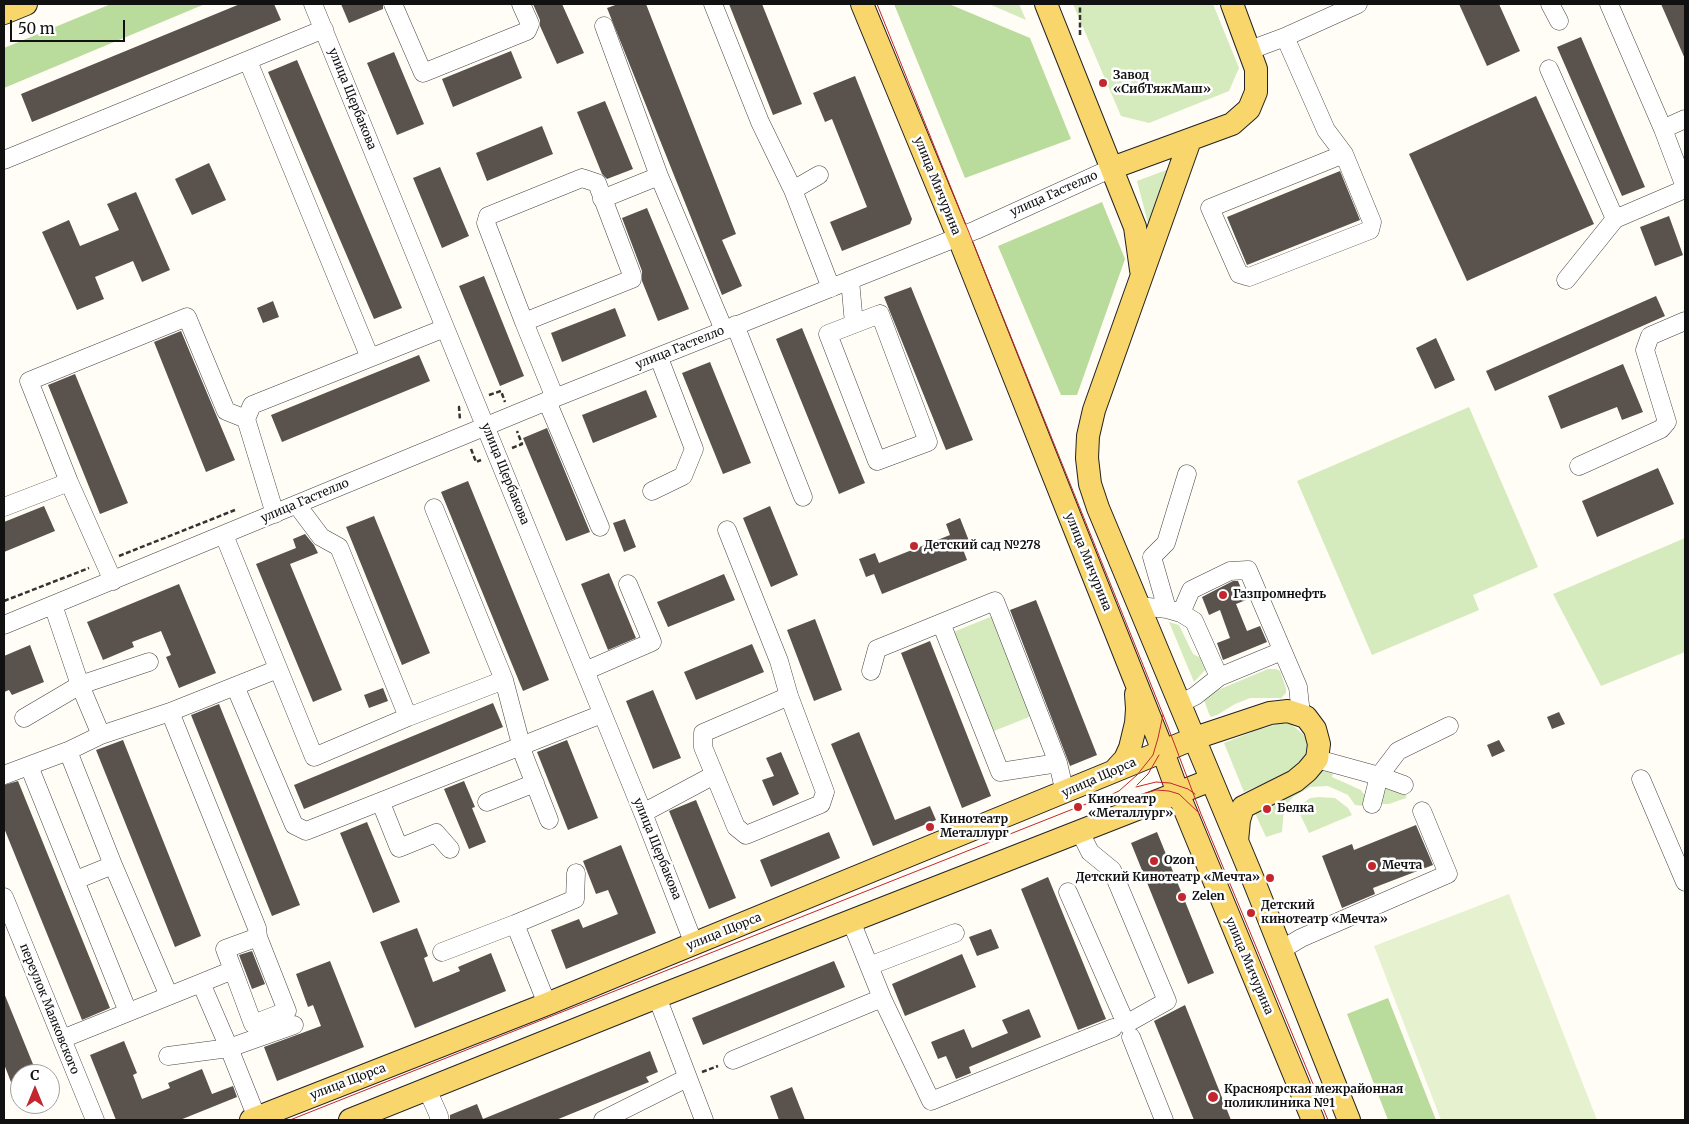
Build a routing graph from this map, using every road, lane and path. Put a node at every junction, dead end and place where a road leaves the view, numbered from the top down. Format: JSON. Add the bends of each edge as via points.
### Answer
{"nodes":[{"id":1,"x":26,"y":4,"type":"edge"},
{"id":2,"x":313,"y":4,"type":"edge"},
{"id":3,"x":392,"y":4,"type":"edge"},
{"id":4,"x":521,"y":4,"type":"edge"},
{"id":5,"x":713,"y":4,"type":"edge"},
{"id":6,"x":862,"y":4,"type":"edge"},
{"id":7,"x":1046,"y":4,"type":"edge"},
{"id":8,"x":1080,"y":4,"type":"edge"},
{"id":9,"x":1232,"y":4,"type":"edge"},
{"id":10,"x":1358,"y":4,"type":"edge"},
{"id":11,"x":1550,"y":4,"type":"edge"},
{"id":12,"x":1609,"y":4,"type":"edge"},
{"id":13,"x":4,"y":13,"type":"edge"},
{"id":14,"x":1559,"y":21,"type":"dead end"},
{"id":15,"x":604,"y":26,"type":"dead end"},
{"id":16,"x":324,"y":29,"type":"junction"},
{"id":17,"x":1080,"y":36,"type":"dead end"},
{"id":18,"x":1285,"y":37,"type":"junction"},
{"id":19,"x":1250,"y":50,"type":"junction"},
{"id":20,"x":248,"y":61,"type":"junction"},
{"id":21,"x":1549,"y":69,"type":"dead end"},
{"id":22,"x":1685,"y":119,"type":"edge"},
{"id":23,"x":1662,"y":129,"type":"junction"},
{"id":24,"x":1190,"y":140,"type":"junction"},
{"id":25,"x":1344,"y":154,"type":"junction"},
{"id":26,"x":4,"y":160,"type":"edge"},
{"id":27,"x":1112,"y":168,"type":"junction"},
{"id":28,"x":819,"y":175,"type":"dead end"},
{"id":29,"x":659,"y":176,"type":"junction"},
{"id":30,"x":1685,"y":188,"type":"edge"},
{"id":31,"x":793,"y":190,"type":"junction"},
{"id":32,"x":602,"y":199,"type":"junction"},
{"id":33,"x":1615,"y":218,"type":"junction"},
{"id":34,"x":958,"y":236,"type":"junction"},
{"id":35,"x":1141,"y":277,"type":"junction"},
{"id":36,"x":850,"y":280,"type":"junction"},
{"id":37,"x":1566,"y":280,"type":"dead end"},
{"id":38,"x":831,"y":288,"type":"junction"},
{"id":39,"x":1685,"y":321,"type":"edge"},
{"id":40,"x":524,"y":322,"type":"junction"},
{"id":41,"x":854,"y":324,"type":"junction"},
{"id":42,"x":445,"y":328,"type":"junction"},
{"id":43,"x":730,"y":328,"type":"junction"},
{"id":44,"x":370,"y":358,"type":"junction"},
{"id":45,"x":659,"y":358,"type":"junction"},
{"id":46,"x":488,"y":396,"type":"dead end"},
{"id":47,"x":551,"y":400,"type":"junction"},
{"id":48,"x":466,"y":404,"type":"dead end"},
{"id":49,"x":508,"y":408,"type":"dead end"},
{"id":50,"x":246,"y":419,"type":"junction"},
{"id":51,"x":462,"y":427,"type":"dead end"},
{"id":52,"x":486,"y":427,"type":"junction"},
{"id":53,"x":515,"y":427,"type":"dead end"},
{"id":54,"x":470,"y":447,"type":"dead end"},
{"id":55,"x":508,"y":450,"type":"dead end"},
{"id":56,"x":488,"y":458,"type":"dead end"},
{"id":57,"x":1579,"y":466,"type":"dead end"},
{"id":58,"x":1187,"y":474,"type":"dead end"},
{"id":59,"x":69,"y":482,"type":"junction"},
{"id":60,"x":652,"y":491,"type":"dead end"},
{"id":61,"x":803,"y":497,"type":"dead end"},
{"id":62,"x":296,"y":505,"type":"junction"},
{"id":63,"x":4,"y":507,"type":"edge"},
{"id":64,"x":242,"y":507,"type":"dead end"},
{"id":65,"x":434,"y":508,"type":"dead end"},
{"id":66,"x":276,"y":514,"type":"junction"},
{"id":67,"x":600,"y":528,"type":"dead end"},
{"id":68,"x":727,"y":530,"type":"dead end"},
{"id":69,"x":224,"y":535,"type":"junction"},
{"id":70,"x":104,"y":562,"type":"junction"},
{"id":71,"x":113,"y":581,"type":"junction"},
{"id":72,"x":628,"y":584,"type":"dead end"},
{"id":73,"x":4,"y":601,"type":"edge"},
{"id":74,"x":53,"y":605,"type":"junction"},
{"id":75,"x":1140,"y":606,"type":"junction"},
{"id":76,"x":1174,"y":611,"type":"junction"},
{"id":77,"x":941,"y":623,"type":"junction"},
{"id":78,"x":4,"y":625,"type":"edge"},
{"id":79,"x":1282,"y":651,"type":"junction"},
{"id":80,"x":149,"y":662,"type":"dead end"},
{"id":81,"x":278,"y":669,"type":"junction"},
{"id":82,"x":585,"y":671,"type":"junction"},
{"id":83,"x":871,"y":671,"type":"dead end"},
{"id":84,"x":1219,"y":677,"type":"junction"},
{"id":85,"x":1134,"y":678,"type":"junction"},
{"id":86,"x":504,"y":680,"type":"junction"},
{"id":87,"x":80,"y":685,"type":"junction"},
{"id":88,"x":235,"y":686,"type":"junction"},
{"id":89,"x":789,"y":696,"type":"junction"},
{"id":90,"x":1180,"y":703,"type":"junction"},
{"id":91,"x":170,"y":712,"type":"junction"},
{"id":92,"x":602,"y":714,"type":"junction"},
{"id":93,"x":1301,"y":714,"type":"junction"},
{"id":94,"x":408,"y":717,"type":"junction"},
{"id":95,"x":24,"y":718,"type":"dead end"},
{"id":96,"x":1449,"y":726,"type":"dead end"},
{"id":97,"x":101,"y":735,"type":"junction"},
{"id":98,"x":1195,"y":738,"type":"junction"},
{"id":99,"x":523,"y":747,"type":"junction"},
{"id":100,"x":68,"y":751,"type":"junction"},
{"id":101,"x":1163,"y":751,"type":"junction"},
{"id":102,"x":1317,"y":759,"type":"junction"},
{"id":103,"x":1058,"y":763,"type":"junction"},
{"id":104,"x":29,"y":766,"type":"junction"},
{"id":105,"x":1114,"y":771,"type":"junction"},
{"id":106,"x":4,"y":775,"type":"edge"},
{"id":107,"x":714,"y":775,"type":"junction"},
{"id":108,"x":1379,"y":776,"type":"junction"},
{"id":109,"x":1641,"y":779,"type":"dead end"},
{"id":110,"x":1211,"y":780,"type":"junction"},
{"id":111,"x":535,"y":783,"type":"junction"},
{"id":112,"x":1404,"y":785,"type":"dead end"},
{"id":113,"x":1065,"y":793,"type":"junction"},
{"id":114,"x":1178,"y":793,"type":"junction"},
{"id":115,"x":487,"y":802,"type":"dead end"},
{"id":116,"x":381,"y":803,"type":"junction"},
{"id":117,"x":1372,"y":804,"type":"dead end"},
{"id":118,"x":1422,"y":811,"type":"dead end"},
{"id":119,"x":643,"y":813,"type":"junction"},
{"id":120,"x":549,"y":820,"type":"dead end"},
{"id":121,"x":1080,"y":832,"type":"junction"},
{"id":122,"x":1237,"y":841,"type":"junction"},
{"id":123,"x":450,"y":849,"type":"dead end"},
{"id":124,"x":114,"y":865,"type":"junction"},
{"id":125,"x":576,"y":873,"type":"dead end"},
{"id":126,"x":76,"y":880,"type":"junction"},
{"id":127,"x":1685,"y":882,"type":"edge"},
{"id":128,"x":1068,"y":892,"type":"dead end"},
{"id":129,"x":4,"y":897,"type":"edge"},
{"id":130,"x":851,"y":921,"type":"junction"},
{"id":131,"x":515,"y":924,"type":"junction"},
{"id":132,"x":955,"y":933,"type":"dead end"},
{"id":133,"x":258,"y":937,"type":"junction"},
{"id":134,"x":694,"y":944,"type":"junction"},
{"id":135,"x":1281,"y":950,"type":"junction"},
{"id":136,"x":442,"y":952,"type":"dead end"},
{"id":137,"x":869,"y":966,"type":"junction"},
{"id":138,"x":233,"y":970,"type":"junction"},
{"id":139,"x":201,"y":983,"type":"junction"},
{"id":140,"x":169,"y":996,"type":"junction"},
{"id":141,"x":658,"y":997,"type":"junction"},
{"id":142,"x":882,"y":998,"type":"junction"},
{"id":143,"x":547,"y":1004,"type":"junction"},
{"id":144,"x":128,"y":1012,"type":"junction"},
{"id":145,"x":294,"y":1025,"type":"dead end"},
{"id":146,"x":1113,"y":1028,"type":"dead end"},
{"id":147,"x":1132,"y":1037,"type":"dead end"},
{"id":148,"x":62,"y":1039,"type":"junction"},
{"id":149,"x":229,"y":1048,"type":"junction"},
{"id":150,"x":168,"y":1056,"type":"dead end"},
{"id":151,"x":733,"y":1060,"type":"joint"},
{"id":152,"x":687,"y":1078,"type":"junction"},
{"id":153,"x":427,"y":1089,"type":"junction"},
{"id":154,"x":254,"y":1119,"type":"edge"},
{"id":155,"x":609,"y":1119,"type":"edge"},
{"id":156,"x":95,"y":1120,"type":"edge"},
{"id":157,"x":350,"y":1120,"type":"edge"},
{"id":158,"x":439,"y":1120,"type":"edge"},
{"id":159,"x":704,"y":1120,"type":"edge"},
{"id":160,"x":1164,"y":1120,"type":"edge"},
{"id":161,"x":1313,"y":1120,"type":"edge"},
{"id":162,"x":1349,"y":1120,"type":"edge"}],
"edges":[{"from":1,"to":13,"type":"main road"},
{"from":2,"to":16,"type":"street","name":"улица Щербакова"},
{"from":3,"to":4,"type":"street","via":[[423,73],[527,31],[530,24]]},
{"from":5,"to":31,"type":"street","via":[[760,122]]},
{"from":6,"to":34,"type":"main road","name":"улица Мичурина"},
{"from":7,"to":27,"type":"main road"},
{"from":8,"to":17,"type":"path"},
{"from":9,"to":19,"type":"main road","name":"улица Гастелло"},
{"from":10,"to":18,"type":"street"},
{"from":11,"to":14,"type":"street"},
{"from":12,"to":23,"type":"street"},
{"from":15,"to":29,"type":"street"},
{"from":16,"to":20,"type":"street"},
{"from":16,"to":42,"type":"street","name":"улица Щербакова"},
{"from":18,"to":19,"type":"street"},
{"from":18,"to":25,"type":"street","via":[[1326,130]]},
{"from":19,"to":24,"type":"main road","name":"улица Гастелло","via":[[1256,68],[1256,92],[1248,110],[1232,124]]},
{"from":20,"to":26,"type":"street"},
{"from":20,"to":44,"type":"street"},
{"from":21,"to":33,"type":"street"},
{"from":22,"to":23,"type":"street"},
{"from":23,"to":30,"type":"street"},
{"from":24,"to":27,"type":"main road","name":"улица Гастелло"},
{"from":24,"to":35,"type":"main road"},
{"from":25,"to":25,"type":"street","via":[[1372,222],[1370,230],[1249,277],[1239,274],[1210,208]]},
{"from":27,"to":34,"type":"street","name":"улица Гастелло"},
{"from":27,"to":35,"type":"main road","via":[[1135,227]]},
{"from":28,"to":31,"type":"street"},
{"from":29,"to":32,"type":"street"},
{"from":29,"to":43,"type":"street"},
{"from":30,"to":33,"type":"street"},
{"from":31,"to":38,"type":"street"},
{"from":32,"to":40,"type":"street","via":[[632,280]]},
{"from":32,"to":40,"type":"street","via":[[597,184],[582,178],[488,216],[486,223]]},
{"from":33,"to":37,"type":"street"},
{"from":34,"to":36,"type":"street","name":"улица Гастелло"},
{"from":34,"to":85,"type":"main road","name":"улица Мичурина"},
{"from":35,"to":75,"type":"main road","via":[[1094,410],[1087,458],[1090,484],[1098,508]]},
{"from":36,"to":38,"type":"street","name":"улица Гастелло"},
{"from":36,"to":41,"type":"street"},
{"from":38,"to":43,"type":"street","name":"улица Гастелло"},
{"from":39,"to":57,"type":"street","via":[[1650,336],[1645,350],[1667,422],[1661,429]]},
{"from":40,"to":47,"type":"street"},
{"from":41,"to":41,"type":"street","via":[[880,314],[928,442],[877,461],[828,334]]},
{"from":42,"to":44,"type":"street"},
{"from":42,"to":52,"type":"street","name":"улица Щербакова"},
{"from":43,"to":45,"type":"street","name":"улица Гастелло"},
{"from":43,"to":61,"type":"street"},
{"from":44,"to":50,"type":"street","via":[[252,405]]},
{"from":45,"to":47,"type":"street","name":"улица Гастелло"},
{"from":45,"to":60,"type":"street","via":[[694,449],[684,476]]},
{"from":46,"to":49,"type":"path","via":[[501,391]]},
{"from":47,"to":52,"type":"street","name":"улица Гастелло"},
{"from":47,"to":67,"type":"street"},
{"from":48,"to":51,"type":"path","via":[[458,407]]},
{"from":50,"to":59,"type":"street","via":[[226,411],[187,317],[29,381]]},
{"from":50,"to":66,"type":"street"},
{"from":52,"to":62,"type":"street","name":"улица Гастелло"},
{"from":52,"to":82,"type":"street","name":"улица Щербакова"},
{"from":53,"to":55,"type":"path","via":[[522,444]]},
{"from":54,"to":56,"type":"path","via":[[476,462]]},
{"from":58,"to":76,"type":"street","via":[[1166,543],[1152,557]]},
{"from":59,"to":63,"type":"street"},
{"from":59,"to":70,"type":"street"},
{"from":62,"to":66,"type":"street","name":"улица Гастелло"},
{"from":62,"to":94,"type":"street","via":[[321,537],[339,548]]},
{"from":64,"to":70,"type":"path"},
{"from":65,"to":86,"type":"street"},
{"from":66,"to":69,"type":"street","name":"улица Гастелло"},
{"from":68,"to":89,"type":"street","via":[[779,661]]},
{"from":69,"to":71,"type":"street","name":"улица Гастелло"},
{"from":69,"to":81,"type":"street"},
{"from":70,"to":71,"type":"street"},
{"from":70,"to":73,"type":"path"},
{"from":71,"to":74,"type":"street","name":"улица Гастелло"},
{"from":72,"to":82,"type":"street","via":[[652,642]]},
{"from":74,"to":78,"type":"street","name":"улица Гастелло"},
{"from":74,"to":87,"type":"street"},
{"from":75,"to":76,"type":"street"},
{"from":75,"to":90,"type":"main road"},
{"from":76,"to":79,"type":"street","via":[[1191,590],[1230,571],[1248,570]]},
{"from":76,"to":84,"type":"street","via":[[1194,621]]},
{"from":77,"to":83,"type":"street","via":[[877,649]]},
{"from":77,"to":103,"type":"street","via":[[1000,772]]},
{"from":77,"to":103,"type":"street","via":[[995,601]]},
{"from":79,"to":84,"type":"street"},
{"from":79,"to":93,"type":"street","via":[[1298,687]]},
{"from":80,"to":87,"type":"street"},
{"from":81,"to":88,"type":"street"},
{"from":81,"to":94,"type":"street","via":[[314,757]]},
{"from":82,"to":92,"type":"street","name":"улица Щербакова"},
{"from":84,"to":90,"type":"street"},
{"from":85,"to":101,"type":"main road","name":"улица Мичурина"},
{"from":85,"to":105,"type":"main road","via":[[1138,709],[1134,734],[1125,759]]},
{"from":86,"to":94,"type":"street"},
{"from":86,"to":99,"type":"street"},
{"from":87,"to":95,"type":"street"},
{"from":87,"to":97,"type":"street"},
{"from":88,"to":91,"type":"street"},
{"from":88,"to":116,"type":"street","via":[[294,825],[306,831]]},
{"from":89,"to":107,"type":"street","via":[[703,733],[703,747]]},
{"from":89,"to":107,"type":"street","via":[[825,792],[821,804],[746,835],[736,827]]},
{"from":90,"to":98,"type":"main road"},
{"from":91,"to":97,"type":"street"},
{"from":91,"to":133,"type":"street"},
{"from":92,"to":99,"type":"street"},
{"from":92,"to":119,"type":"street","name":"улица Щербакова"},
{"from":93,"to":98,"type":"main road","name":"улица Щорса","via":[[1288,711],[1270,713]]},
{"from":93,"to":102,"type":"main road","via":[[1315,729],[1319,744]]},
{"from":96,"to":108,"type":"street","via":[[1398,751]]},
{"from":97,"to":100,"type":"street"},
{"from":98,"to":101,"type":"main road","name":"улица Щорса"},
{"from":98,"to":110,"type":"main road"},
{"from":99,"to":111,"type":"street"},
{"from":99,"to":116,"type":"street"},
{"from":100,"to":104,"type":"street"},
{"from":100,"to":124,"type":"street"},
{"from":101,"to":105,"type":"main road","name":"улица Щорса"},
{"from":101,"to":114,"type":"main road","name":"улица Мичурина"},
{"from":102,"to":108,"type":"street"},
{"from":102,"to":122,"type":"main road","via":[[1295,781],[1243,807]]},
{"from":103,"to":113,"type":"street"},
{"from":104,"to":106,"type":"street"},
{"from":104,"to":126,"type":"street"},
{"from":105,"to":113,"type":"main road","name":"улица Щорса"},
{"from":107,"to":119,"type":"street"},
{"from":108,"to":112,"type":"street"},
{"from":108,"to":117,"type":"street"},
{"from":109,"to":127,"type":"street"},
{"from":110,"to":114,"type":"main road"},
{"from":110,"to":122,"type":"main road"},
{"from":111,"to":115,"type":"street"},
{"from":111,"to":120,"type":"street"},
{"from":113,"to":134,"type":"main road","name":"улица Щорса"},
{"from":114,"to":121,"type":"main road"},
{"from":114,"to":161,"type":"main road","name":"улица Мичурина"},
{"from":116,"to":123,"type":"street","via":[[399,848],[436,833]]},
{"from":118,"to":135,"type":"street","via":[[1448,874],[1301,938]]},
{"from":119,"to":134,"type":"street","name":"улица Щербакова"},
{"from":121,"to":128,"type":"street","via":[[1090,852],[1112,870],[1167,1000],[1126,1024]]},
{"from":121,"to":130,"type":"main road"},
{"from":122,"to":135,"type":"main road"},
{"from":124,"to":126,"type":"street"},
{"from":124,"to":140,"type":"street"},
{"from":125,"to":131,"type":"street","via":[[575,899]]},
{"from":126,"to":144,"type":"street"},
{"from":129,"to":148,"type":"street","name":"переулок Маяковского"},
{"from":130,"to":137,"type":"street"},
{"from":130,"to":141,"type":"main road"},
{"from":131,"to":136,"type":"street"},
{"from":131,"to":143,"type":"street"},
{"from":132,"to":137,"type":"street"},
{"from":133,"to":138,"type":"street","via":[[225,948]]},
{"from":133,"to":138,"type":"street","via":[[287,1011],[253,1024]]},
{"from":134,"to":143,"type":"main road","name":"улица Щорса"},
{"from":135,"to":162,"type":"main road"},
{"from":137,"to":142,"type":"street"},
{"from":138,"to":139,"type":"street"},
{"from":139,"to":140,"type":"street"},
{"from":139,"to":149,"type":"street"},
{"from":140,"to":144,"type":"street"},
{"from":141,"to":152,"type":"street"},
{"from":141,"to":153,"type":"main road"},
{"from":142,"to":146,"type":"street","via":[[931,1101]]},
{"from":142,"to":151,"type":"street"},
{"from":143,"to":154,"type":"main road","name":"улица Щорса"},
{"from":144,"to":148,"type":"street"},
{"from":145,"to":149,"type":"street"},
{"from":147,"to":160,"type":"street"},
{"from":148,"to":156,"type":"street","name":"переулок Маяковского"},
{"from":149,"to":150,"type":"street"},
{"from":149,"to":154,"type":"street"},
{"from":151,"to":152,"type":"path"},
{"from":152,"to":155,"type":"street"},
{"from":152,"to":159,"type":"street"},
{"from":153,"to":157,"type":"main road"},
{"from":153,"to":158,"type":"street"}]}
